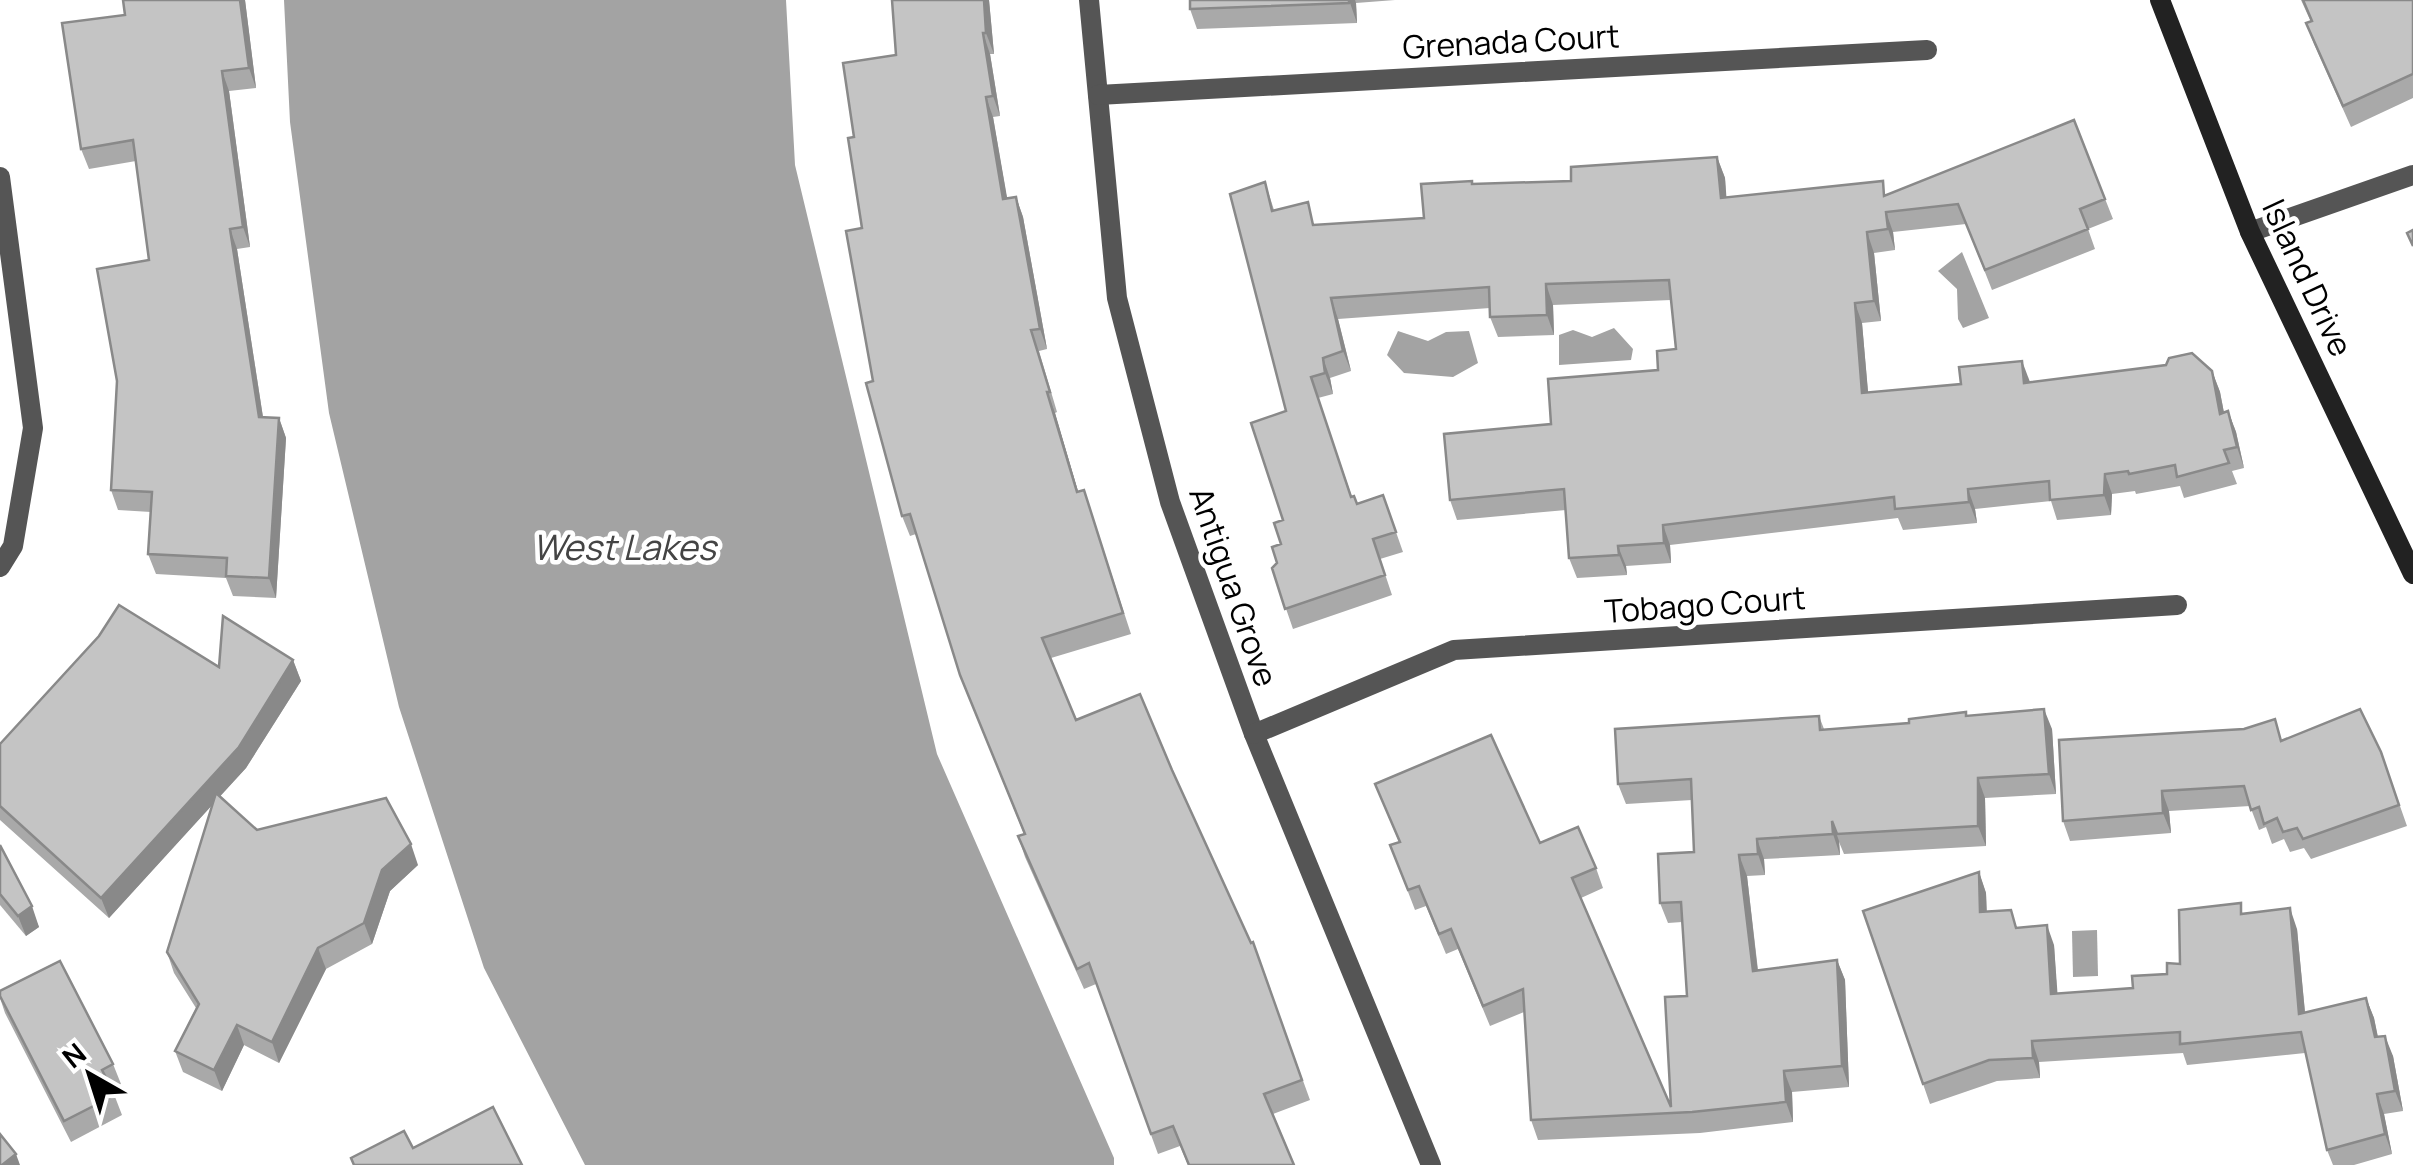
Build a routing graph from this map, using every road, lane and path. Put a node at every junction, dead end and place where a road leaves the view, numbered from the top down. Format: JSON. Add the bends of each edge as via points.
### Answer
{"nodes":[{"id":1,"x":1089,"y":0,"type":"edge"},
{"id":2,"x":2160,"y":0,"type":"edge"},
{"id":3,"x":1927,"y":50,"type":"dead end"},
{"id":4,"x":1098,"y":95,"type":"junction"},
{"id":5,"x":2413,"y":175,"type":"edge"},
{"id":6,"x":0,"y":177,"type":"edge"},
{"id":7,"x":2250,"y":232,"type":"junction"},
{"id":8,"x":0,"y":567,"type":"edge"},
{"id":9,"x":2413,"y":574,"type":"edge"},
{"id":10,"x":2176,"y":606,"type":"dead end"},
{"id":11,"x":1254,"y":734,"type":"junction"},
{"id":12,"x":1432,"y":1165,"type":"edge"}],
"edges":[{"from":1,"to":4,"type":"street","name":"Antigua Grove"},
{"from":2,"to":7,"type":"street","name":"Island Drive"},
{"from":3,"to":4,"type":"street","name":"Grenada Court"},
{"from":4,"to":11,"type":"street","name":"Antigua Grove","via":[[1117,298],[1170,502]]},
{"from":5,"to":7,"type":"street"},
{"from":6,"to":8,"type":"street","via":[[33,428],[12,546]]},
{"from":7,"to":9,"type":"street","name":"Island Drive"},
{"from":10,"to":11,"type":"street","name":"Tobago Court","via":[[1454,650]]},
{"from":11,"to":12,"type":"street","name":"Antigua Grove"}]}
